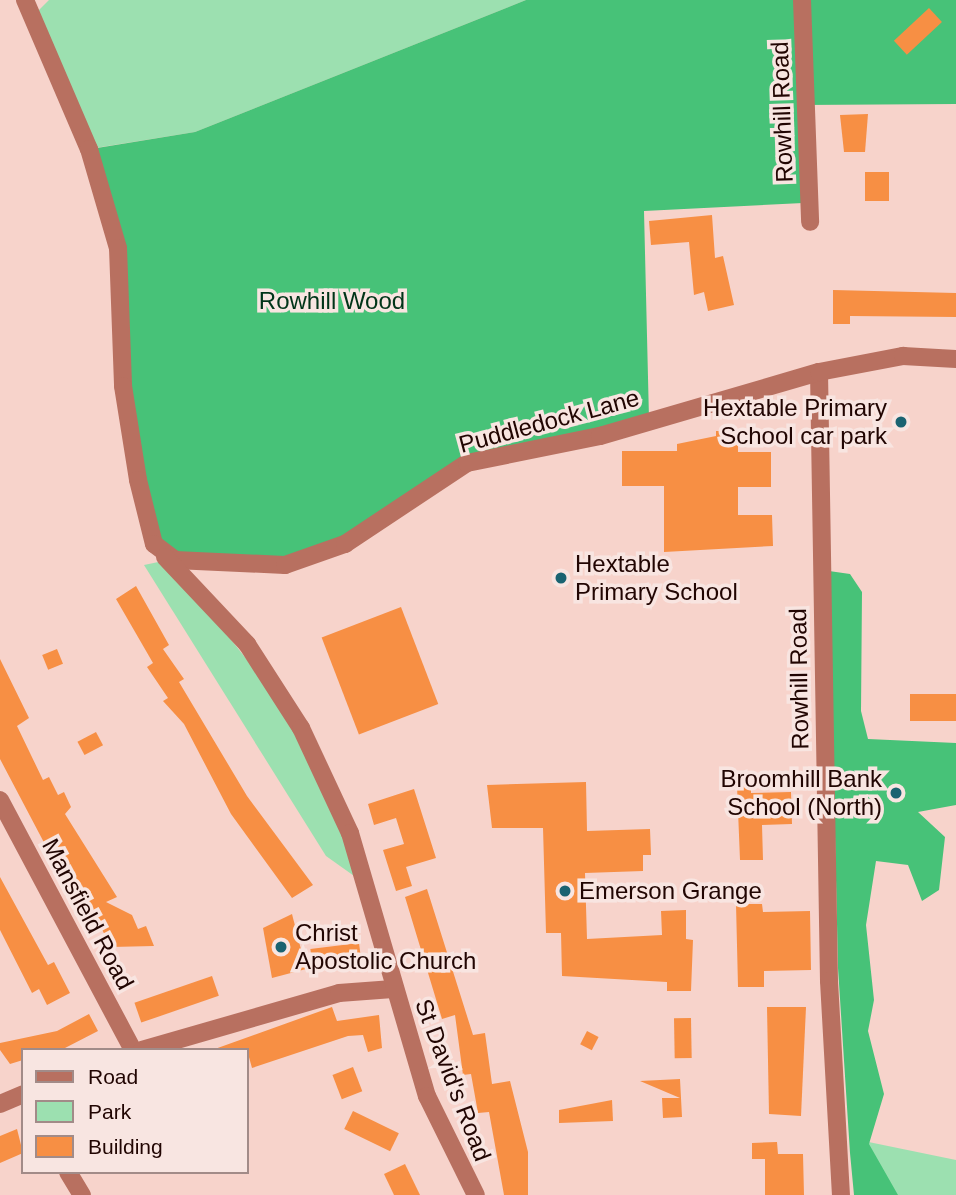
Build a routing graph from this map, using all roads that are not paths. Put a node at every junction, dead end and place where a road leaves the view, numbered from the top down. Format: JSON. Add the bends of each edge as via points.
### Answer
{"nodes":[{"id":1,"x":25,"y":0,"type":"edge"},
{"id":2,"x":802,"y":0,"type":"edge"},
{"id":3,"x":810,"y":222,"type":"dead end"},
{"id":4,"x":956,"y":359,"type":"edge"},
{"id":5,"x":819,"y":372,"type":"junction"},
{"id":6,"x":154,"y":544,"type":"junction"},
{"id":7,"x":0,"y":800,"type":"edge"},
{"id":8,"x":393,"y":989,"type":"junction"},
{"id":9,"x":132,"y":1048,"type":"edge"},
{"id":10,"x":149,"y":1048,"type":"edge"},
{"id":11,"x":69,"y":1174,"type":"edge"},
{"id":12,"x":82,"y":1195,"type":"edge"},
{"id":13,"x":475,"y":1195,"type":"edge"},
{"id":14,"x":841,"y":1195,"type":"edge"}],
"edges":[{"from":1,"to":6,"type":"street","via":[[89,149],[118,248],[123,386]]},
{"from":2,"to":3,"type":"street","name":"Rowhill Road"},
{"from":4,"to":5,"type":"street","name":"Puddledock Lane","via":[[903,356]]},
{"from":5,"to":6,"type":"street","name":"Puddledock Lane","via":[[600,436],[467,463],[345,544],[285,565],[175,560]]},
{"from":5,"to":14,"type":"street","name":"Rowhill Road","via":[[829,969]]},
{"from":6,"to":8,"type":"street","name":"St David's Road","via":[[247,644],[301,728],[350,833]]},
{"from":7,"to":9,"type":"street","name":"Mansfield Road"},
{"from":8,"to":10,"type":"street","via":[[339,993]]},
{"from":8,"to":13,"type":"street","name":"St David's Road","via":[[428,1096]]},
{"from":11,"to":12,"type":"street"}]}
